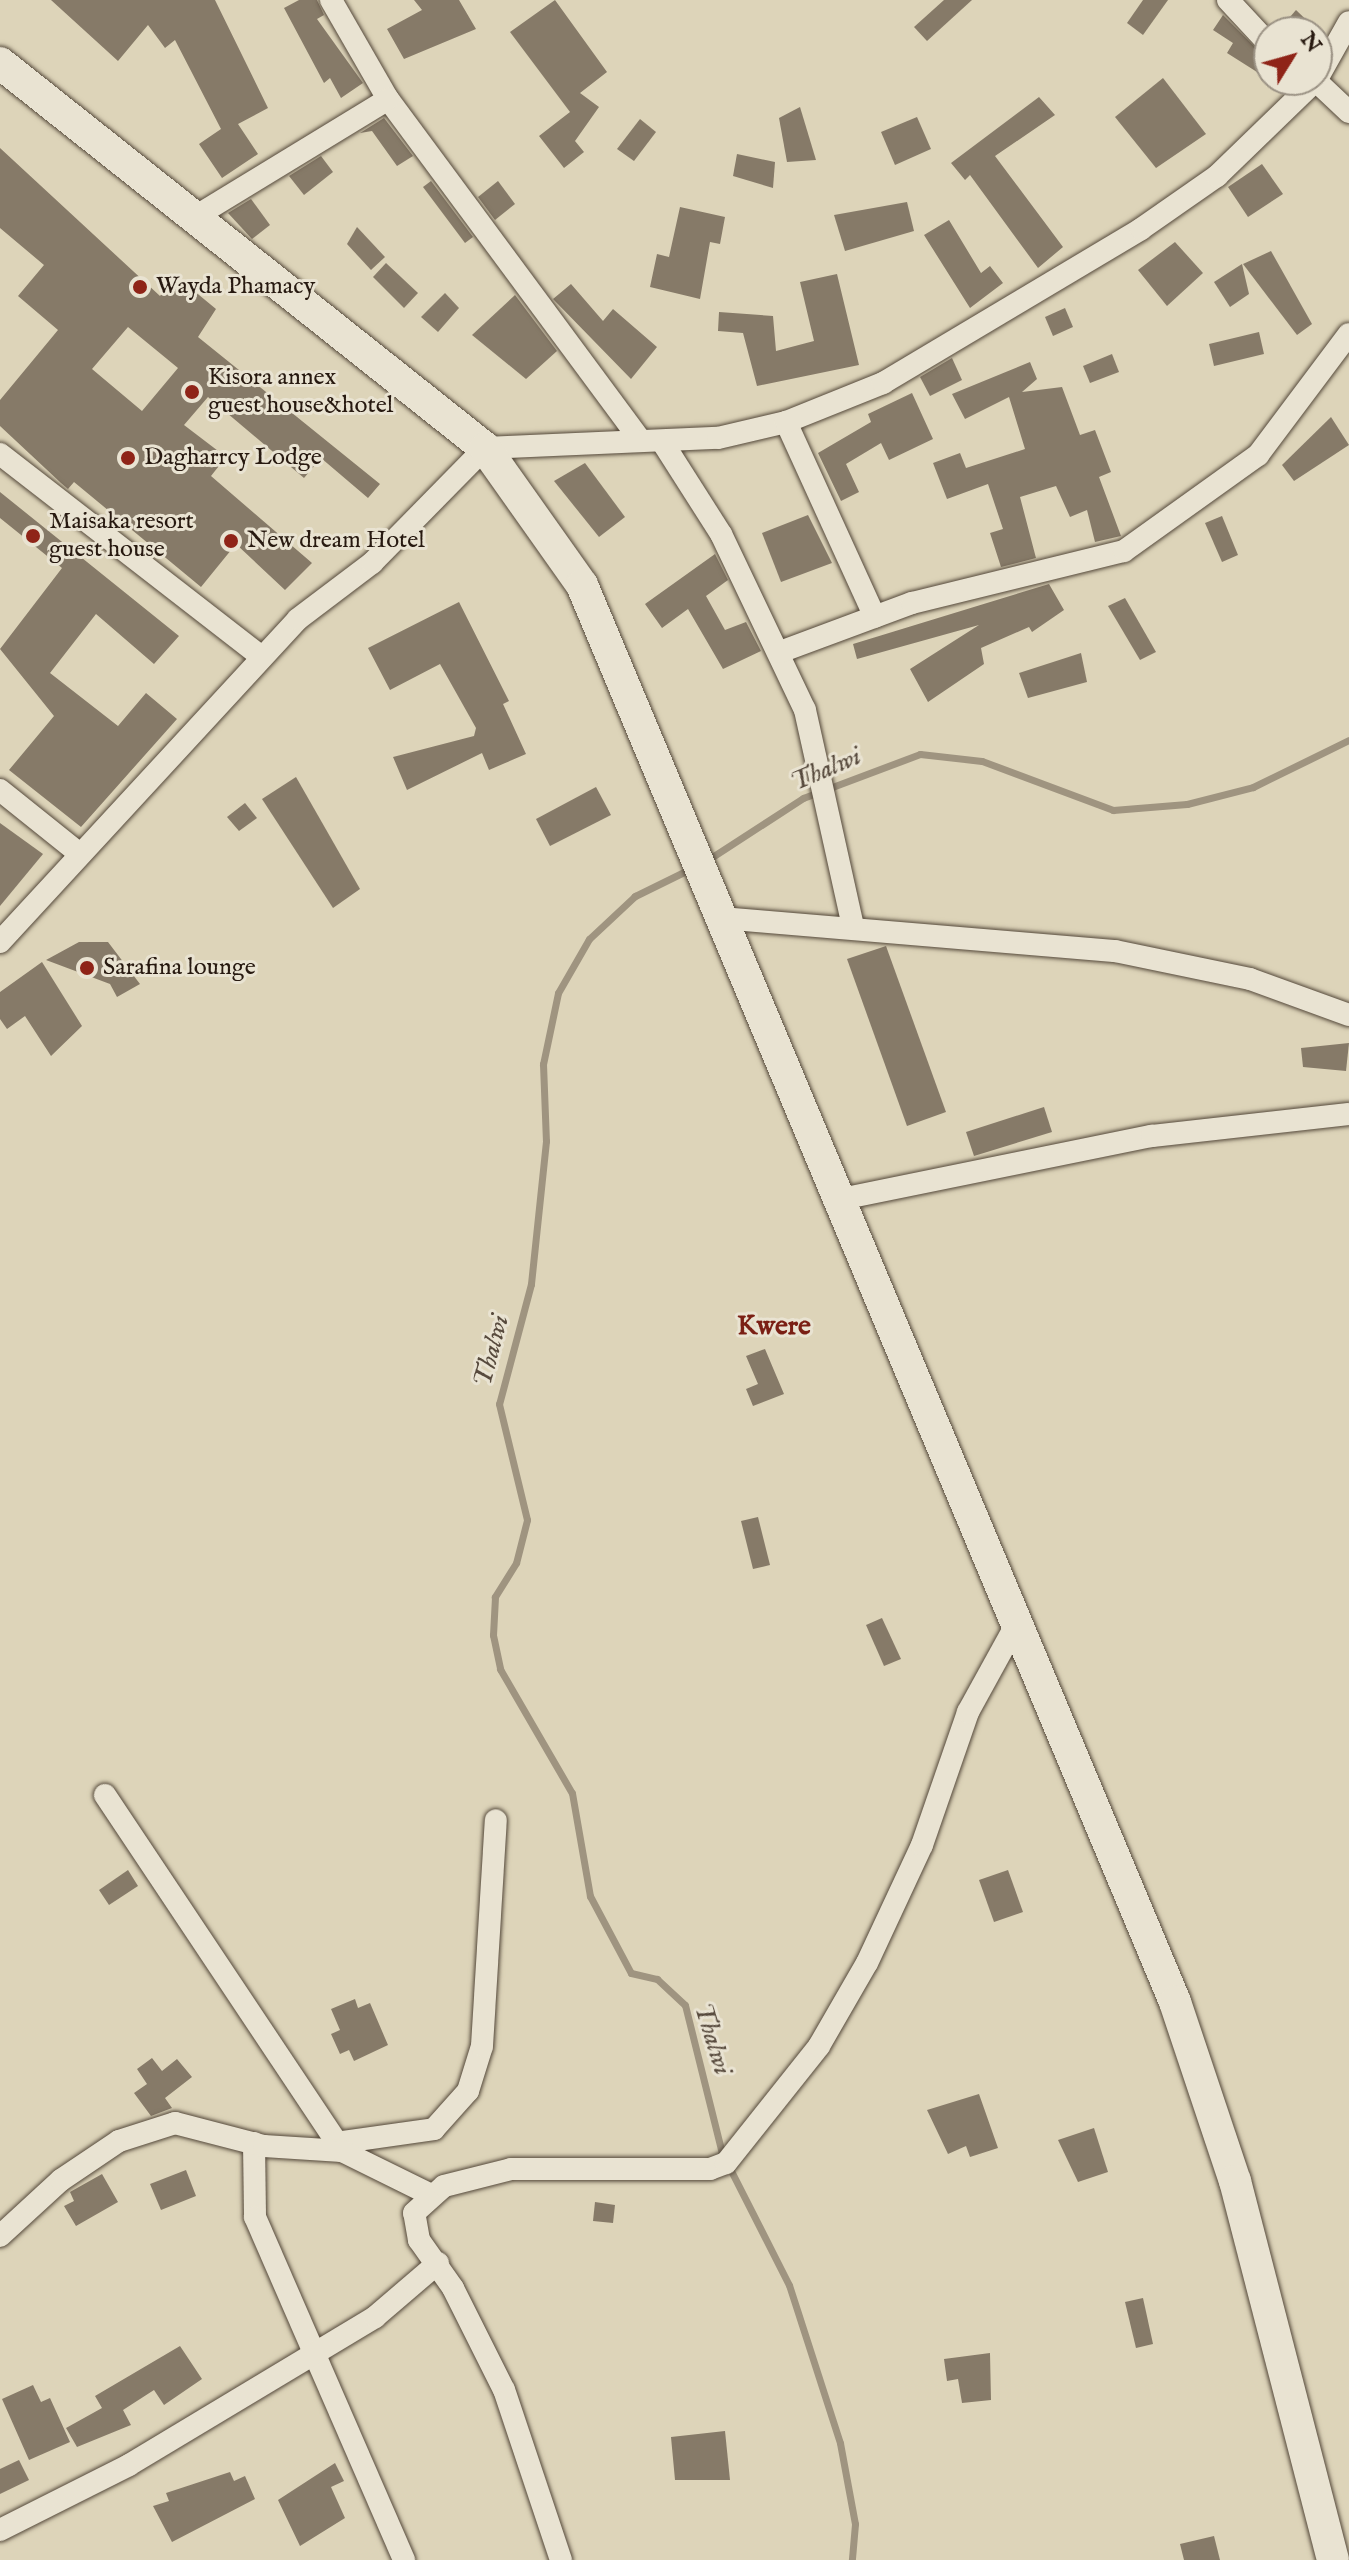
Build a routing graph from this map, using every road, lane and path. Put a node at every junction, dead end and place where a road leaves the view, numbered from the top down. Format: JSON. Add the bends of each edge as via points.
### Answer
{"nodes":[{"id":1,"x":331,"y":0,"type":"edge"},
{"id":2,"x":1228,"y":0,"type":"edge"},
{"id":3,"x":1253,"y":27,"type":"edge"},
{"id":4,"x":1347,"y":35,"type":"edge"},
{"id":5,"x":1333,"y":55,"type":"edge"},
{"id":6,"x":0,"y":63,"type":"edge"},
{"id":7,"x":1300,"y":96,"type":"edge"},
{"id":8,"x":1332,"y":96,"type":"edge"},
{"id":9,"x":388,"y":99,"type":"junction"},
{"id":10,"x":1349,"y":112,"type":"edge"},
{"id":11,"x":195,"y":217,"type":"junction"},
{"id":12,"x":1349,"y":334,"type":"edge"},
{"id":13,"x":786,"y":422,"type":"junction"},
{"id":14,"x":652,"y":442,"type":"junction"},
{"id":15,"x":485,"y":448,"type":"junction"},
{"id":16,"x":0,"y":454,"type":"edge"},
{"id":17,"x":875,"y":617,"type":"junction"},
{"id":18,"x":780,"y":652,"type":"junction"},
{"id":19,"x":262,"y":657,"type":"junction"},
{"id":20,"x":0,"y":790,"type":"edge"},
{"id":21,"x":80,"y":854,"type":"junction"},
{"id":22,"x":720,"y":918,"type":"junction"},
{"id":23,"x":853,"y":927,"type":"junction"},
{"id":24,"x":0,"y":942,"type":"edge"},
{"id":25,"x":1349,"y":1015,"type":"edge"},
{"id":26,"x":1349,"y":1114,"type":"edge"},
{"id":27,"x":841,"y":1199,"type":"junction"},
{"id":28,"x":1018,"y":1621,"type":"junction"},
{"id":29,"x":105,"y":1795,"type":"dead end"},
{"id":30,"x":496,"y":1820,"type":"dead end"},
{"id":31,"x":254,"y":2143,"type":"junction"},
{"id":32,"x":339,"y":2147,"type":"junction"},
{"id":33,"x":429,"y":2194,"type":"junction"},
{"id":34,"x":0,"y":2236,"type":"edge"},
{"id":35,"x":438,"y":2263,"type":"junction"},
{"id":36,"x":312,"y":2355,"type":"junction"},
{"id":37,"x":0,"y":2530,"type":"edge"},
{"id":38,"x":404,"y":2560,"type":"edge"},
{"id":39,"x":561,"y":2560,"type":"edge"},
{"id":40,"x":1333,"y":2560,"type":"edge"}],
"edges":[{"from":1,"to":9,"type":"street"},
{"from":2,"to":3,"type":"street"},
{"from":4,"to":5,"type":"street"},
{"from":6,"to":11,"type":"street"},
{"from":7,"to":13,"type":"street","via":[[1217,176],[1032,300],[883,383]]},
{"from":8,"to":10,"type":"street"},
{"from":9,"to":11,"type":"street"},
{"from":9,"to":14,"type":"street"},
{"from":11,"to":15,"type":"street"},
{"from":12,"to":17,"type":"street","via":[[1258,455],[1124,551]]},
{"from":13,"to":14,"type":"street"},
{"from":13,"to":17,"type":"street"},
{"from":14,"to":15,"type":"street"},
{"from":14,"to":18,"type":"street","via":[[694,486]]},
{"from":15,"to":19,"type":"street","via":[[372,563],[312,606]]},
{"from":15,"to":22,"type":"street","via":[[582,585]]},
{"from":16,"to":19,"type":"street"},
{"from":17,"to":18,"type":"street"},
{"from":18,"to":23,"type":"street","via":[[816,742]]},
{"from":19,"to":21,"type":"street"},
{"from":20,"to":21,"type":"street"},
{"from":21,"to":24,"type":"street"},
{"from":22,"to":23,"type":"street"},
{"from":22,"to":27,"type":"street"},
{"from":23,"to":25,"type":"street","via":[[1162,959],[1250,979]]},
{"from":26,"to":27,"type":"street","via":[[1152,1136]]},
{"from":27,"to":28,"type":"street"},
{"from":28,"to":33,"type":"street","via":[[968,1712],[922,1845],[873,1952],[819,2046],[726,2163],[710,2169],[511,2169],[466,2177]]},
{"from":28,"to":40,"type":"street","via":[[1175,2002],[1235,2181]]},
{"from":29,"to":32,"type":"street"},
{"from":30,"to":32,"type":"street","via":[[482,2046],[468,2091],[434,2129]]},
{"from":31,"to":32,"type":"street"},
{"from":31,"to":34,"type":"street","via":[[175,2123],[140,2130],[61,2180]]},
{"from":31,"to":36,"type":"street","via":[[255,2217]]},
{"from":32,"to":33,"type":"street"},
{"from":33,"to":35,"type":"street","via":[[414,2213],[413,2227]]},
{"from":35,"to":36,"type":"street","via":[[375,2317]]},
{"from":35,"to":39,"type":"street","via":[[504,2390]]},
{"from":36,"to":37,"type":"street","via":[[129,2465]]},
{"from":36,"to":38,"type":"street"}]}
